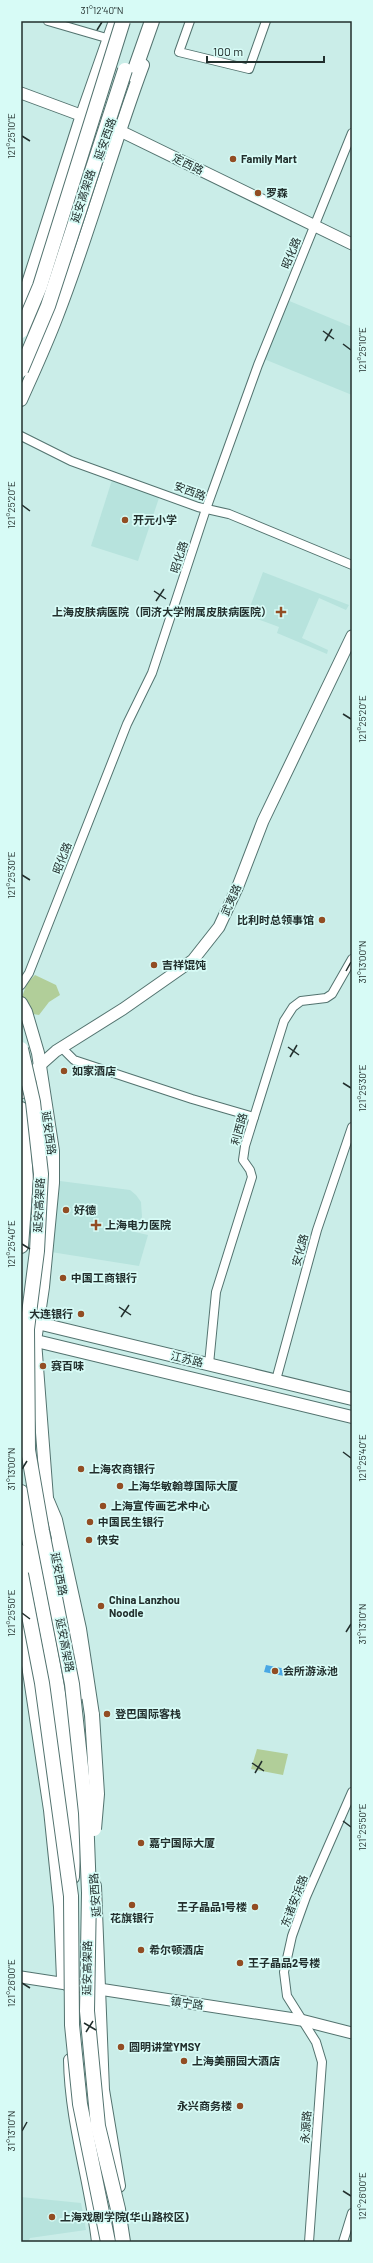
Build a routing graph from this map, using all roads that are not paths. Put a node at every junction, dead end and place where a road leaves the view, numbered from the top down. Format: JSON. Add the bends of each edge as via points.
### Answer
{"nodes":[{"id":1,"x":48,"y":21,"type":"edge"},
{"id":2,"x":107,"y":21,"type":"edge"},
{"id":3,"x":141,"y":21,"type":"edge"},
{"id":4,"x":146,"y":21,"type":"edge"},
{"id":5,"x":152,"y":21,"type":"edge"},
{"id":6,"x":159,"y":21,"type":"edge"},
{"id":7,"x":190,"y":21,"type":"edge"},
{"id":8,"x":266,"y":21,"type":"edge"},
{"id":9,"x":119,"y":24,"type":"edge"},
{"id":10,"x":103,"y":36,"type":"junction"},
{"id":11,"x":100,"y":61,"type":"junction"},
{"id":12,"x":21,"y":93,"type":"edge"},
{"id":13,"x":82,"y":115,"type":"junction"},
{"id":14,"x":114,"y":128,"type":"junction"},
{"id":15,"x":352,"y":133,"type":"edge"},
{"id":16,"x":86,"y":186,"type":"junction"},
{"id":17,"x":314,"y":226,"type":"junction"},
{"id":18,"x":352,"y":244,"type":"edge"},
{"id":19,"x":78,"y":254,"type":"junction"},
{"id":20,"x":53,"y":284,"type":"junction"},
{"id":21,"x":21,"y":305,"type":"edge"},
{"id":22,"x":21,"y":331,"type":"edge"},
{"id":23,"x":21,"y":370,"type":"edge"},
{"id":24,"x":21,"y":400,"type":"edge"},
{"id":25,"x":21,"y":436,"type":"edge"},
{"id":26,"x":206,"y":509,"type":"junction"},
{"id":27,"x":352,"y":565,"type":"edge"},
{"id":28,"x":352,"y":636,"type":"edge"},
{"id":29,"x":352,"y":959,"type":"edge"},
{"id":30,"x":21,"y":985,"type":"edge"},
{"id":31,"x":21,"y":1003,"type":"edge"},
{"id":32,"x":62,"y":1047,"type":"junction"},
{"id":33,"x":21,"y":1049,"type":"edge"},
{"id":34,"x":38,"y":1067,"type":"junction"},
{"id":35,"x":21,"y":1093,"type":"edge"},
{"id":36,"x":21,"y":1108,"type":"edge"},
{"id":37,"x":254,"y":1117,"type":"junction"},
{"id":38,"x":352,"y":1127,"type":"edge"},
{"id":39,"x":21,"y":1246,"type":"edge"},
{"id":40,"x":21,"y":1319,"type":"edge"},
{"id":41,"x":37,"y":1323,"type":"junction"},
{"id":42,"x":21,"y":1337,"type":"edge"},
{"id":43,"x":35,"y":1341,"type":"junction"},
{"id":44,"x":208,"y":1364,"type":"junction"},
{"id":45,"x":276,"y":1380,"type":"junction"},
{"id":46,"x":352,"y":1399,"type":"edge"},
{"id":47,"x":352,"y":1417,"type":"edge"},
{"id":48,"x":21,"y":1492,"type":"edge"},
{"id":49,"x":47,"y":1501,"type":"junction"},
{"id":50,"x":21,"y":1551,"type":"edge"},
{"id":51,"x":21,"y":1574,"type":"edge"},
{"id":52,"x":21,"y":1619,"type":"edge"},
{"id":53,"x":55,"y":1722,"type":"junction"},
{"id":54,"x":38,"y":1725,"type":"junction"},
{"id":55,"x":63,"y":1787,"type":"junction"},
{"id":56,"x":47,"y":1788,"type":"junction"},
{"id":57,"x":352,"y":1792,"type":"edge"},
{"id":58,"x":89,"y":1893,"type":"junction"},
{"id":59,"x":71,"y":1896,"type":"junction"},
{"id":60,"x":21,"y":1977,"type":"edge"},
{"id":61,"x":69,"y":1986,"type":"junction"},
{"id":62,"x":100,"y":1991,"type":"junction"},
{"id":63,"x":301,"y":2020,"type":"junction"},
{"id":64,"x":352,"y":2032,"type":"edge"},
{"id":65,"x":352,"y":2212,"type":"edge"},
{"id":66,"x":98,"y":2242,"type":"edge"},
{"id":67,"x":108,"y":2242,"type":"edge"},
{"id":68,"x":123,"y":2242,"type":"edge"},
{"id":69,"x":129,"y":2242,"type":"edge"},
{"id":70,"x":309,"y":2242,"type":"edge"},
{"id":71,"x":343,"y":2242,"type":"edge"}],
"edges":[{"from":1,"to":10,"type":"street"},
{"from":2,"to":10,"type":"main road"},
{"from":3,"to":16,"type":"highway","name":"延安高架路","bridge":true},
{"from":4,"to":14,"type":"main road","name":"延安西路"},
{"from":5,"to":16,"type":"highway","bridge":true,"via":[[110,138]]},
{"from":6,"to":14,"type":"main road"},
{"from":7,"to":8,"type":"street","via":[[179,52],[247,72]]},
{"from":9,"to":11,"type":"main road"},
{"from":9,"to":22,"type":"highway","name":"延安高架路","bridge":true,"via":[[40,286]]},
{"from":10,"to":11,"type":"main road"},
{"from":11,"to":13,"type":"main road"},
{"from":12,"to":13,"type":"street","name":"定西路"},
{"from":13,"to":14,"type":"street","name":"定西路"},
{"from":13,"to":21,"type":"main road"},
{"from":14,"to":17,"type":"street","name":"定西路"},
{"from":14,"to":19,"type":"main road"},
{"from":14,"to":20,"type":"main road","name":"延安西路"},
{"from":15,"to":17,"type":"street","name":"昭化路"},
{"from":16,"to":23,"type":"highway","name":"延安高架路","bridge":true,"via":[[48,306]]},
{"from":17,"to":18,"type":"street","name":"定西路"},
{"from":17,"to":26,"type":"street","name":"昭化路","via":[[258,365]]},
{"from":19,"to":20,"type":"main road"},
{"from":19,"to":24,"type":"main road","via":[[57,316]]},
{"from":20,"to":23,"type":"main road","name":"延安西路"},
{"from":25,"to":26,"type":"street","name":"安西路","via":[[71,461]]},
{"from":26,"to":27,"type":"street","name":"安西路","via":[[229,514]]},
{"from":26,"to":30,"type":"street","name":"昭化路","via":[[152,673],[127,724],[29,973]]},
{"from":28,"to":32,"type":"street","name":"武夷路","via":[[263,821],[219,927],[194,960]]},
{"from":29,"to":37,"type":"street","name":"利西路","via":[[336,990],[330,996],[300,1001],[289,1012],[271,1059]]},
{"from":31,"to":34,"type":"main road","name":"延安西路","via":[[38,1053]]},
{"from":32,"to":34,"type":"street","name":"武夷路"},
{"from":32,"to":37,"type":"street","via":[[74,1060]]},
{"from":33,"to":58,"type":"highway","name":"延安高架路","bridge":true,"via":[[33,1102],[41,1174],[37,1251],[27,1329],[28,1450],[72,1684],[86,1813]]},
{"from":34,"to":35,"type":"street","name":"武夷路"},
{"from":34,"to":41,"type":"main road","name":"延安西路","via":[[52,1150],[53,1183]]},
{"from":36,"to":39,"type":"highway","name":"延安高架路","via":[[26,1179]]},
{"from":37,"to":44,"type":"street","name":"利西路","via":[[243,1155],[244,1164],[252,1174],[251,1182],[218,1280]]},
{"from":38,"to":45,"type":"street","name":"安化路","via":[[317,1230]]},
{"from":40,"to":41,"type":"main road","name":"江苏路"},
{"from":41,"to":43,"type":"main road","name":"延安西路"},
{"from":41,"to":44,"type":"main road","name":"江苏路"},
{"from":42,"to":43,"type":"main road","name":"江苏路"},
{"from":43,"to":47,"type":"main road","name":"江苏路"},
{"from":43,"to":49,"type":"main road","name":"延安西路"},
{"from":44,"to":45,"type":"main road","name":"江苏路"},
{"from":45,"to":46,"type":"main road","name":"江苏路"},
{"from":48,"to":59,"type":"highway","name":"延安高架路","bridge":true,"via":[[58,1685],[68,1764],[74,1840]]},
{"from":49,"to":58,"type":"highway","bridge":true,"via":[[57,1530],[79,1629],[92,1715],[97,1794]]},
{"from":49,"to":62,"type":"main road","name":"延安西路","via":[[77,1663]]},
{"from":50,"to":53,"type":"main road"},
{"from":51,"to":59,"type":"highway","bridge":true,"via":[[42,1683]]},
{"from":52,"to":54,"type":"main road"},
{"from":53,"to":54,"type":"main road"},
{"from":53,"to":55,"type":"main road"},
{"from":54,"to":56,"type":"main road"},
{"from":55,"to":56,"type":"main road"},
{"from":55,"to":61,"type":"main road","via":[[70,1863]]},
{"from":56,"to":61,"type":"main road","via":[[60,1908],[63,1979]]},
{"from":57,"to":63,"type":"street","name":"东诸安浜路","via":[[306,1897],[292,1936],[284,1972],[287,1996]]},
{"from":58,"to":68,"type":"highway","name":"延安高架路","bridge":true,"via":[[87,2011],[97,2118]]},
{"from":59,"to":67,"type":"highway","name":"延安高架路","bridge":true,"via":[[72,2025],[80,2104]]},
{"from":60,"to":61,"type":"street","name":"镇宁路"},
{"from":61,"to":62,"type":"street","name":"镇宁路"},
{"from":61,"to":66,"type":"main road","via":[[70,2077],[79,2143]]},
{"from":62,"to":63,"type":"street","name":"镇宁路"},
{"from":62,"to":69,"type":"main road","name":"延安西路","via":[[103,2090]]},
{"from":63,"to":64,"type":"street","name":"镇宁路"},
{"from":63,"to":70,"type":"street","name":"永源路","via":[[316,2042],[322,2062]]},
{"from":65,"to":71,"type":"street"}]}
